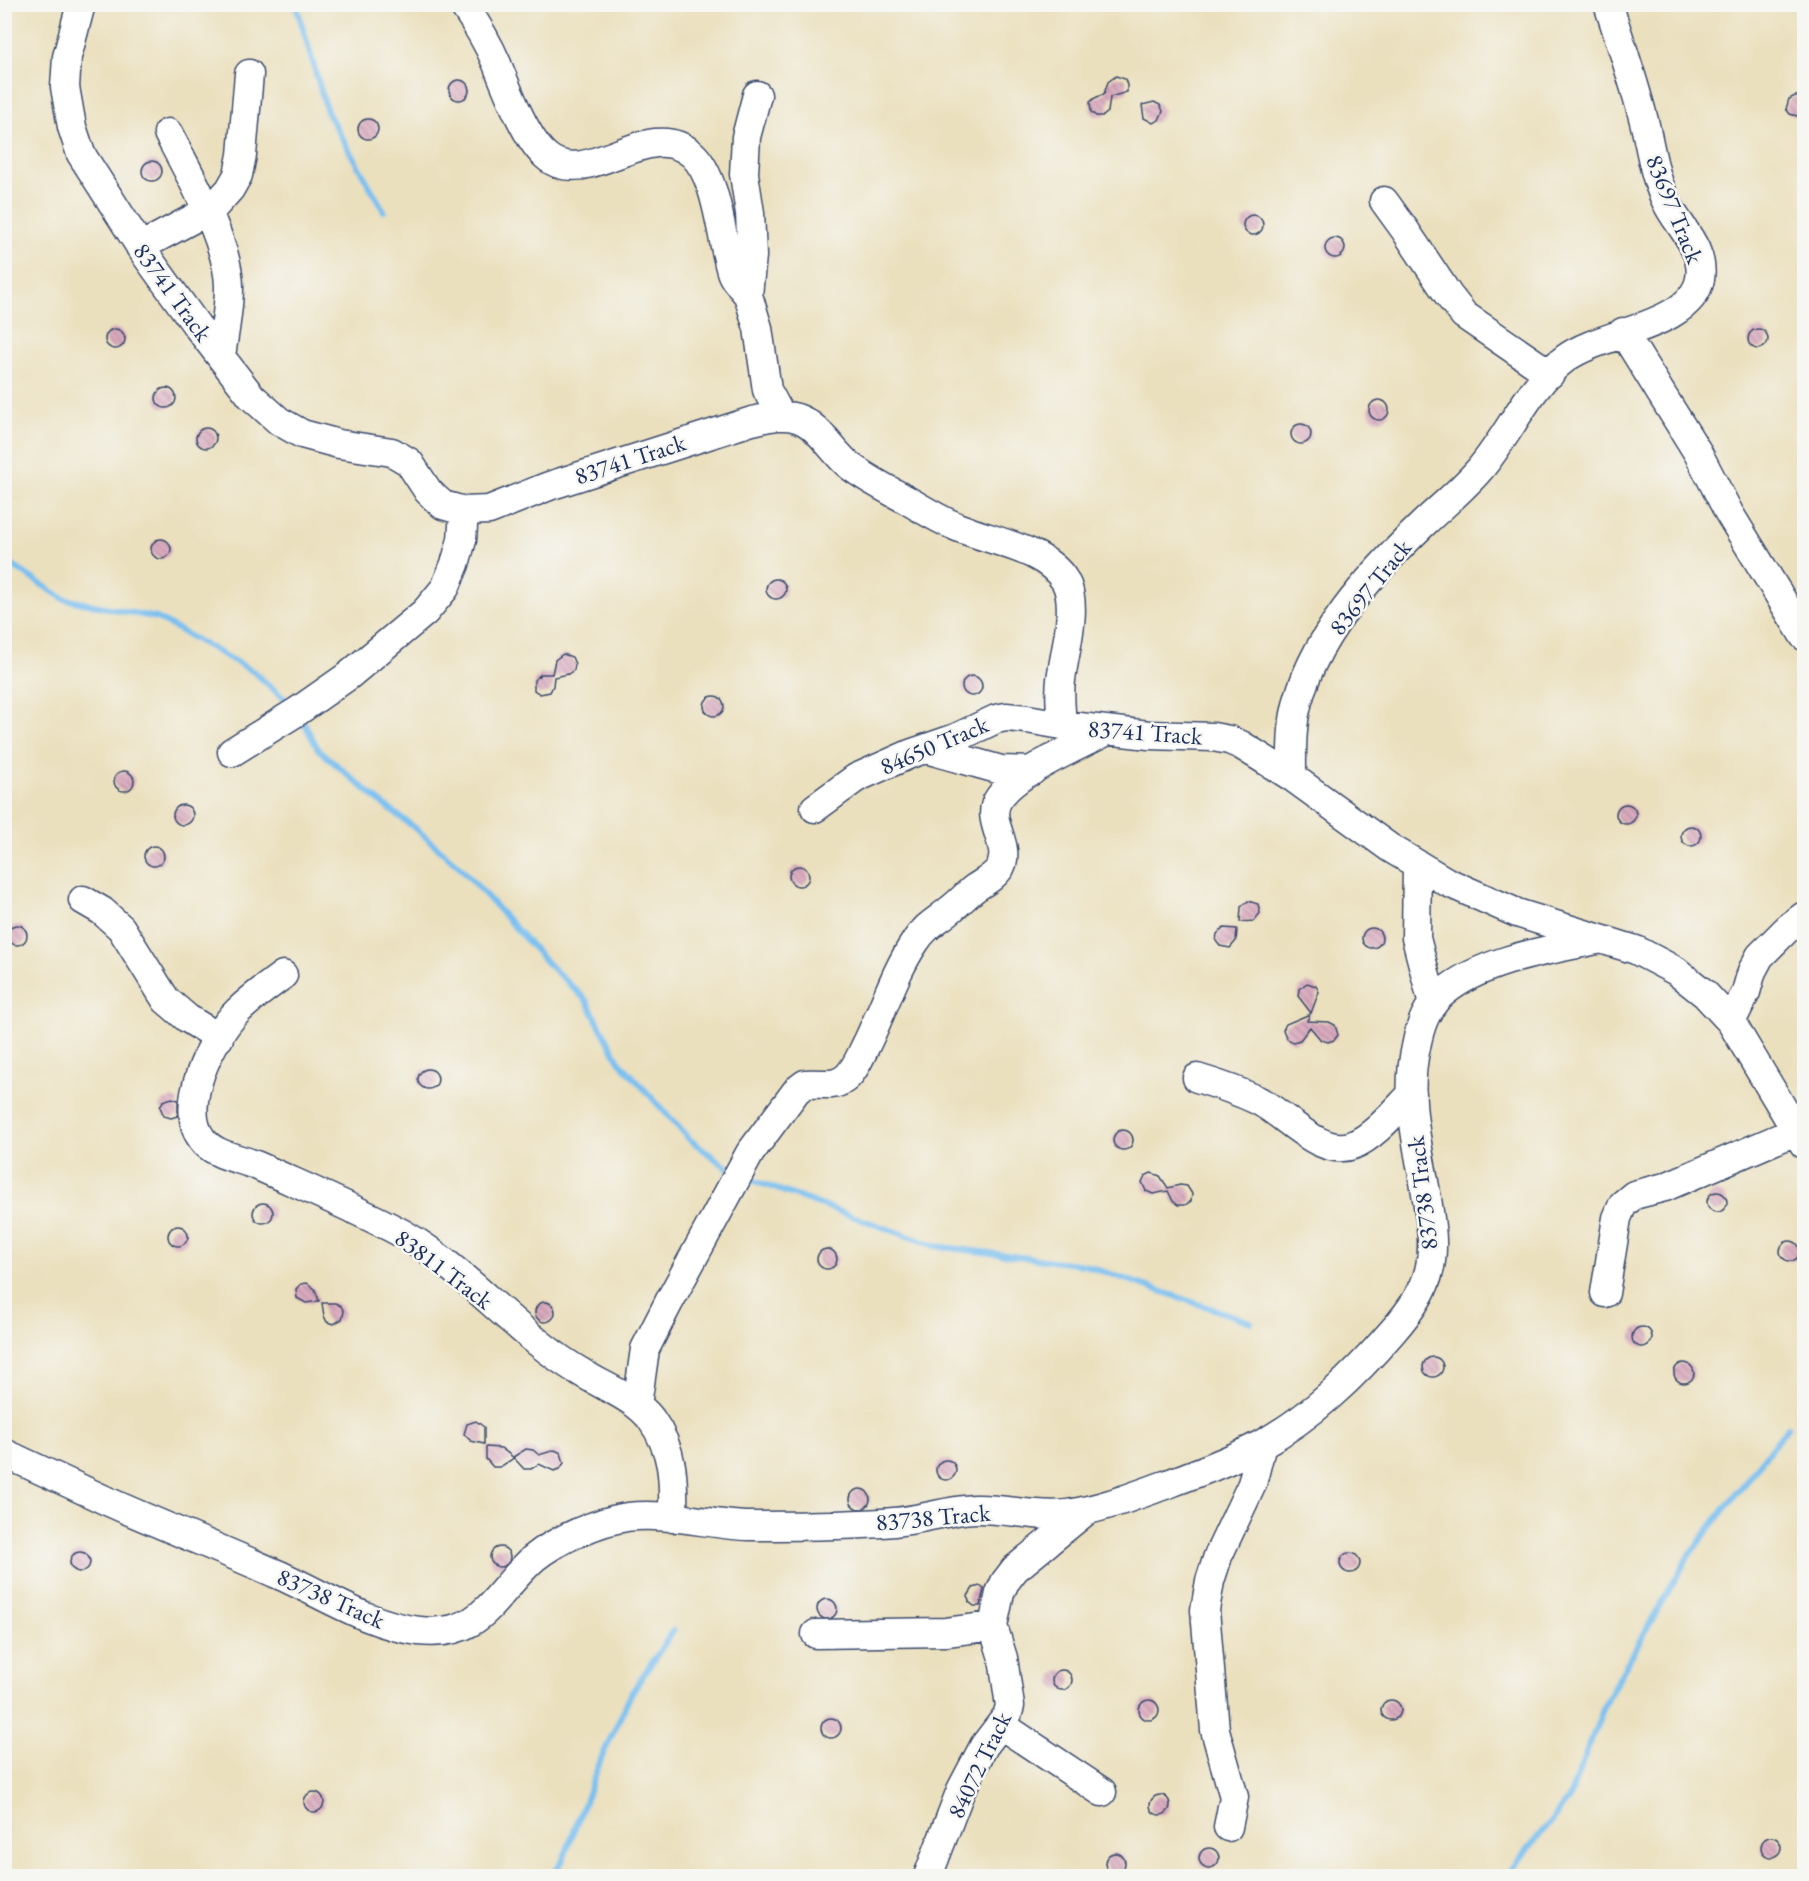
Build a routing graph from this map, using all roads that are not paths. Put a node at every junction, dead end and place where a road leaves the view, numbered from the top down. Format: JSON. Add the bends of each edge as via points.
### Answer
{"nodes":[{"id":1,"x":81,"y":4,"type":"edge"},
{"id":2,"x":463,"y":4,"type":"edge"},
{"id":3,"x":1608,"y":4,"type":"edge"},
{"id":4,"x":249,"y":74,"type":"dead end"},
{"id":5,"x":757,"y":95,"type":"dead end"},
{"id":6,"x":168,"y":134,"type":"dead end"},
{"id":7,"x":1384,"y":201,"type":"dead end"},
{"id":8,"x":207,"y":211,"type":"junction"},
{"id":9,"x":140,"y":247,"type":"junction"},
{"id":10,"x":748,"y":295,"type":"junction"},
{"id":11,"x":1623,"y":332,"type":"junction"},
{"id":12,"x":221,"y":356,"type":"junction"},
{"id":13,"x":1550,"y":374,"type":"junction"},
{"id":14,"x":781,"y":416,"type":"junction"},
{"id":15,"x":464,"y":511,"type":"junction"},
{"id":16,"x":1804,"y":636,"type":"edge"},
{"id":17,"x":1062,"y":725,"type":"junction"},
{"id":18,"x":1107,"y":731,"type":"junction"},
{"id":19,"x":926,"y":749,"type":"junction"},
{"id":20,"x":232,"y":752,"type":"dead end"},
{"id":21,"x":1032,"y":771,"type":"junction"},
{"id":22,"x":1292,"y":777,"type":"junction"},
{"id":23,"x":815,"y":808,"type":"dead end"},
{"id":24,"x":1417,"y":864,"type":"junction"},
{"id":25,"x":83,"y":900,"type":"dead end"},
{"id":26,"x":1804,"y":916,"type":"edge"},
{"id":27,"x":1599,"y":940,"type":"junction"},
{"id":28,"x":283,"y":975,"type":"dead end"},
{"id":29,"x":1433,"y":1004,"type":"junction"},
{"id":30,"x":1731,"y":1022,"type":"junction"},
{"id":31,"x":221,"y":1034,"type":"junction"},
{"id":32,"x":1197,"y":1078,"type":"dead end"},
{"id":33,"x":1412,"y":1094,"type":"junction"},
{"id":34,"x":1800,"y":1138,"type":"edge"},
{"id":35,"x":1605,"y":1293,"type":"dead end"},
{"id":36,"x":637,"y":1405,"type":"junction"},
{"id":37,"x":1262,"y":1444,"type":"junction"},
{"id":38,"x":4,"y":1453,"type":"edge"},
{"id":39,"x":1086,"y":1511,"type":"junction"},
{"id":40,"x":673,"y":1518,"type":"junction"},
{"id":41,"x":993,"y":1626,"type":"junction"},
{"id":42,"x":816,"y":1634,"type":"dead end"},
{"id":43,"x":1001,"y":1725,"type":"junction"},
{"id":44,"x":1102,"y":1792,"type":"dead end"},
{"id":45,"x":1228,"y":1827,"type":"dead end"},
{"id":46,"x":928,"y":1876,"type":"edge"}],
"edges":[{"from":1,"to":9,"type":"street","name":"83741 Track","via":[[67,57],[65,87],[75,142],[88,169]]},
{"from":2,"to":10,"type":"street","via":[[535,143],[555,163],[579,166],[642,145],[666,143],[696,157],[711,189],[732,273]]},
{"from":3,"to":11,"type":"street","name":"83697 Track","via":[[1639,102],[1654,168],[1668,205],[1698,255],[1700,269],[1700,281],[1684,306],[1665,318]]},
{"from":4,"to":8,"type":"street","via":[[238,175],[221,200]]},
{"from":5,"to":10,"type":"street","via":[[746,137],[744,174],[752,256]]},
{"from":6,"to":8,"type":"street"},
{"from":7,"to":13,"type":"street","via":[[1464,315]]},
{"from":8,"to":9,"type":"street"},
{"from":8,"to":12,"type":"street","via":[[222,248],[229,287]]},
{"from":9,"to":12,"type":"street","name":"83741 Track"},
{"from":10,"to":14,"type":"street","via":[[758,328],[767,390]]},
{"from":11,"to":13,"type":"street","name":"83697 Track","via":[[1581,349]]},
{"from":11,"to":16,"type":"street"},
{"from":12,"to":15,"type":"street","name":"83741 Track","via":[[251,396],[279,421],[302,434],[392,452],[410,462],[434,498]]},
{"from":13,"to":22,"type":"street","name":"83697 Track","via":[[1465,487],[1383,564],[1339,618],[1314,661],[1299,698],[1292,743]]},
{"from":14,"to":15,"type":"street","name":"83741 Track","via":[[671,446],[489,510]]},
{"from":14,"to":17,"type":"street","name":"83741 Track","via":[[809,425],[852,468],[892,492],[953,525],[1014,547],[1054,568],[1069,590],[1070,599],[1060,682]]},
{"from":15,"to":20,"type":"street","via":[[462,540],[446,588],[425,612],[348,676]]},
{"from":17,"to":18,"type":"street","name":"83741 Track"},
{"from":17,"to":19,"type":"street","name":"84650 Track","via":[[1001,717]]},
{"from":18,"to":21,"type":"street"},
{"from":18,"to":22,"type":"street","name":"83741 Track","via":[[1222,738],[1241,745]]},
{"from":19,"to":21,"type":"street","via":[[1001,770]]},
{"from":19,"to":23,"type":"street","name":"84650 Track","via":[[856,778]]},
{"from":21,"to":36,"type":"street","via":[[999,797],[994,806],[1003,855],[1000,868],[927,925],[914,942],[849,1075],[831,1086],[805,1084],[797,1090],[750,1153],[645,1349]]},
{"from":22,"to":24,"type":"street"},
{"from":24,"to":27,"type":"street","via":[[1517,913]]},
{"from":24,"to":29,"type":"street","via":[[1416,938]]},
{"from":25,"to":31,"type":"street","via":[[121,928],[166,1000],[187,1018]]},
{"from":26,"to":30,"type":"street","via":[[1760,956]]},
{"from":27,"to":29,"type":"street","name":"83738 Track","via":[[1490,967],[1445,991]]},
{"from":27,"to":30,"type":"street","via":[[1636,950],[1676,971],[1705,993]]},
{"from":28,"to":31,"type":"street","name":"83811 Track","via":[[236,1013]]},
{"from":29,"to":33,"type":"street","name":"83738 Track","via":[[1417,1041],[1411,1068]]},
{"from":30,"to":34,"type":"street"},
{"from":31,"to":36,"type":"street","name":"83811 Track","via":[[203,1068],[193,1101],[198,1133],[207,1145],[392,1228],[434,1255],[535,1341]]},
{"from":32,"to":33,"type":"street","via":[[1259,1101],[1314,1140],[1342,1148],[1363,1140]]},
{"from":33,"to":37,"type":"street","name":"83738 Track","via":[[1431,1232],[1430,1270],[1407,1314],[1343,1385]]},
{"from":34,"to":35,"type":"street","via":[[1628,1198],[1617,1218]]},
{"from":36,"to":40,"type":"street","name":"83811 Track","via":[[650,1418],[669,1451]]},
{"from":37,"to":39,"type":"street","name":"83738 Track","via":[[1175,1481]]},
{"from":37,"to":45,"type":"street","via":[[1252,1484],[1218,1556],[1205,1610],[1215,1730],[1234,1797]]},
{"from":38,"to":40,"type":"street","name":"83738 Track","via":[[356,1612],[399,1628],[426,1632],[454,1630],[474,1621],[530,1562],[559,1542],[629,1517]]},
{"from":39,"to":40,"type":"street","name":"83738 Track","via":[[1048,1515],[972,1509],[900,1522],[749,1526]]},
{"from":39,"to":41,"type":"street","name":"84072 Track","via":[[1011,1574],[1000,1593]]},
{"from":41,"to":42,"type":"street","via":[[946,1632]]},
{"from":41,"to":43,"type":"street","name":"84072 Track","via":[[1009,1692],[1010,1706]]},
{"from":43,"to":44,"type":"street"},
{"from":43,"to":46,"type":"street","name":"84072 Track","via":[[984,1746],[961,1790]]}]}
